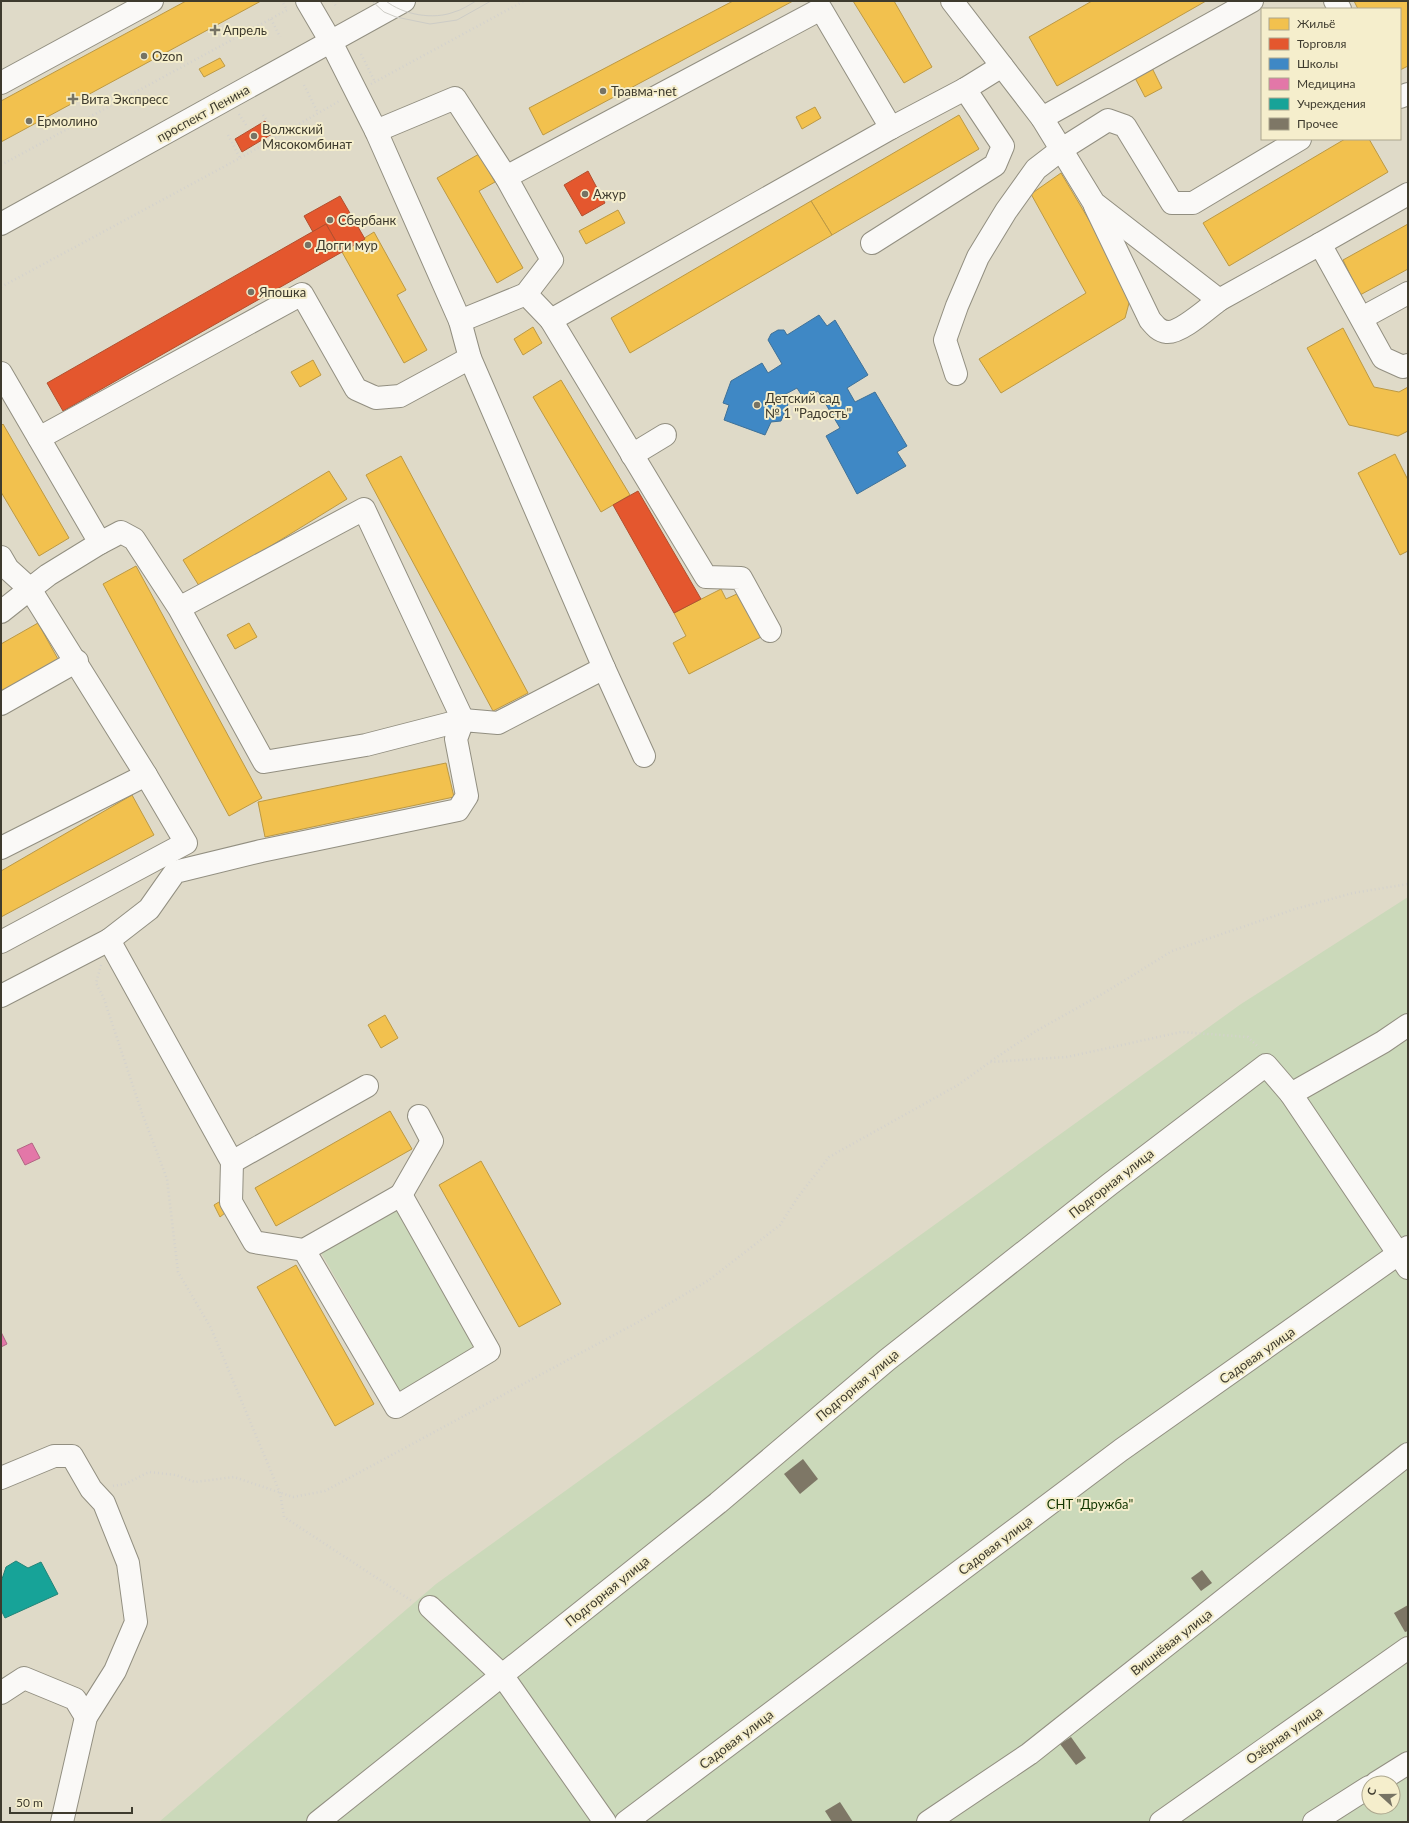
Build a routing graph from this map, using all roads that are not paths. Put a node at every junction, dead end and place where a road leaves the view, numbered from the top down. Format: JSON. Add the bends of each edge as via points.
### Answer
{"nodes":[{"id":1,"x":152,"y":1,"type":"edge"},
{"id":2,"x":307,"y":1,"type":"edge"},
{"id":3,"x":404,"y":1,"type":"edge"},
{"id":4,"x":952,"y":1,"type":"edge"},
{"id":5,"x":1252,"y":1,"type":"edge"},
{"id":6,"x":331,"y":42,"type":"junction"},
{"id":7,"x":1002,"y":66,"type":"junction"},
{"id":8,"x":1,"y":83,"type":"edge"},
{"id":9,"x":965,"y":88,"type":"junction"},
{"id":10,"x":1042,"y":118,"type":"junction"},
{"id":11,"x":891,"y":128,"type":"junction"},
{"id":12,"x":376,"y":132,"type":"junction"},
{"id":13,"x":1298,"y":140,"type":"edge"},
{"id":14,"x":1062,"y":149,"type":"junction"},
{"id":15,"x":506,"y":177,"type":"junction"},
{"id":16,"x":1408,"y":194,"type":"edge"},
{"id":17,"x":1094,"y":203,"type":"junction"},
{"id":18,"x":1,"y":224,"type":"edge"},
{"id":19,"x":872,"y":243,"type":"dead end"},
{"id":20,"x":1320,"y":244,"type":"junction"},
{"id":21,"x":1408,"y":293,"type":"edge"},
{"id":22,"x":526,"y":294,"type":"junction"},
{"id":23,"x":1219,"y":300,"type":"junction"},
{"id":24,"x":1362,"y":318,"type":"junction"},
{"id":25,"x":551,"y":320,"type":"junction"},
{"id":26,"x":460,"y":321,"type":"junction"},
{"id":27,"x":470,"y":358,"type":"junction"},
{"id":28,"x":1408,"y":365,"type":"edge"},
{"id":29,"x":1,"y":373,"type":"edge"},
{"id":30,"x":956,"y":374,"type":"dead end"},
{"id":31,"x":665,"y":435,"type":"dead end"},
{"id":32,"x":39,"y":438,"type":"junction"},
{"id":33,"x":632,"y":455,"type":"junction"},
{"id":34,"x":100,"y":543,"type":"junction"},
{"id":35,"x":1,"y":557,"type":"edge"},
{"id":36,"x":30,"y":589,"type":"junction"},
{"id":37,"x":179,"y":608,"type":"junction"},
{"id":38,"x":1,"y":612,"type":"edge"},
{"id":39,"x":770,"y":631,"type":"dead end"},
{"id":40,"x":76,"y":661,"type":"junction"},
{"id":41,"x":604,"y":668,"type":"junction"},
{"id":42,"x":1,"y":704,"type":"edge"},
{"id":43,"x":463,"y":720,"type":"junction"},
{"id":44,"x":644,"y":756,"type":"dead end"},
{"id":45,"x":146,"y":775,"type":"junction"},
{"id":46,"x":1,"y":848,"type":"edge"},
{"id":47,"x":109,"y":940,"type":"junction"},
{"id":48,"x":1,"y":942,"type":"edge"},
{"id":49,"x":1,"y":996,"type":"edge"},
{"id":50,"x":1408,"y":1025,"type":"edge"},
{"id":51,"x":367,"y":1086,"type":"dead end"},
{"id":52,"x":1291,"y":1094,"type":"junction"},
{"id":53,"x":419,"y":1116,"type":"dead end"},
{"id":54,"x":232,"y":1162,"type":"junction"},
{"id":55,"x":401,"y":1195,"type":"junction"},
{"id":56,"x":304,"y":1250,"type":"junction"},
{"id":57,"x":1405,"y":1257,"type":"edge"},
{"id":58,"x":1408,"y":1454,"type":"edge"},
{"id":59,"x":1,"y":1478,"type":"edge"},
{"id":60,"x":430,"y":1607,"type":"road end"},
{"id":61,"x":1408,"y":1648,"type":"edge"},
{"id":62,"x":502,"y":1675,"type":"junction"},
{"id":63,"x":1,"y":1693,"type":"edge"},
{"id":64,"x":86,"y":1717,"type":"junction"},
{"id":65,"x":1408,"y":1763,"type":"edge"},
{"id":66,"x":1389,"y":1775,"type":"edge"},
{"id":67,"x":1361,"y":1793,"type":"edge"},
{"id":68,"x":62,"y":1822,"type":"edge"},
{"id":69,"x":318,"y":1822,"type":"edge"},
{"id":70,"x":605,"y":1822,"type":"edge"},
{"id":71,"x":626,"y":1822,"type":"edge"},
{"id":72,"x":928,"y":1822,"type":"edge"},
{"id":73,"x":1161,"y":1822,"type":"edge"},
{"id":74,"x":1314,"y":1822,"type":"edge"}],
"edges":[{"from":1,"to":8,"type":"street"},
{"from":2,"to":6,"type":"street"},
{"from":3,"to":6,"type":"street","name":"проспект Ленина"},
{"from":4,"to":7,"type":"street"},
{"from":5,"to":10,"type":"street"},
{"from":6,"to":12,"type":"street"},
{"from":6,"to":18,"type":"street","name":"проспект Ленина"},
{"from":7,"to":9,"type":"street"},
{"from":7,"to":10,"type":"street"},
{"from":9,"to":11,"type":"street"},
{"from":9,"to":19,"type":"street","via":[[1003,146],[995,165]]},
{"from":10,"to":14,"type":"street"},
{"from":11,"to":15,"type":"street","via":[[821,9]]},
{"from":11,"to":25,"type":"street"},
{"from":12,"to":15,"type":"street","via":[[455,98]]},
{"from":12,"to":26,"type":"street"},
{"from":13,"to":14,"type":"street","via":[[1193,203],[1172,203],[1125,126],[1108,120]]},
{"from":14,"to":17,"type":"street"},
{"from":14,"to":30,"type":"street","via":[[1036,169],[978,257],[945,340]]},
{"from":15,"to":22,"type":"street","via":[[552,260]]},
{"from":16,"to":20,"type":"street"},
{"from":17,"to":23,"type":"street"},
{"from":17,"to":23,"type":"street","via":[[1150,320],[1158,329],[1175,332]]},
{"from":20,"to":23,"type":"street"},
{"from":20,"to":24,"type":"street"},
{"from":21,"to":24,"type":"street"},
{"from":22,"to":25,"type":"street"},
{"from":22,"to":26,"type":"street"},
{"from":24,"to":28,"type":"street","via":[[1383,358],[1403,367]]},
{"from":25,"to":33,"type":"street"},
{"from":26,"to":27,"type":"street"},
{"from":27,"to":32,"type":"street","via":[[400,396],[376,398],[356,389],[302,294]]},
{"from":27,"to":41,"type":"street"},
{"from":29,"to":32,"type":"street"},
{"from":31,"to":33,"type":"street"},
{"from":32,"to":34,"type":"street"},
{"from":33,"to":39,"type":"street","via":[[706,577],[741,578]]},
{"from":34,"to":36,"type":"street"},
{"from":34,"to":37,"type":"street","via":[[121,532],[134,539]]},
{"from":35,"to":36,"type":"street","via":[[8,569]]},
{"from":36,"to":38,"type":"street"},
{"from":36,"to":40,"type":"street"},
{"from":37,"to":43,"type":"street","via":[[264,762],[366,745]]},
{"from":37,"to":43,"type":"street","via":[[364,509]]},
{"from":40,"to":42,"type":"street"},
{"from":40,"to":45,"type":"street"},
{"from":41,"to":43,"type":"street","via":[[498,723]]},
{"from":41,"to":44,"type":"street"},
{"from":43,"to":47,"type":"street","via":[[456,739],[467,796],[458,810],[261,851],[175,872],[149,909]]},
{"from":45,"to":46,"type":"street"},
{"from":45,"to":48,"type":"street","via":[[186,843]]},
{"from":47,"to":49,"type":"street"},
{"from":47,"to":54,"type":"street"},
{"from":50,"to":52,"type":"street"},
{"from":51,"to":54,"type":"street"},
{"from":52,"to":57,"type":"street"},
{"from":52,"to":62,"type":"street","name":"Подгорная улица","via":[[1266,1065],[886,1360],[718,1502]]},
{"from":53,"to":55,"type":"street","via":[[432,1141]]},
{"from":54,"to":56,"type":"street","via":[[231,1202],[254,1242]]},
{"from":55,"to":56,"type":"street"},
{"from":55,"to":56,"type":"street","via":[[489,1351],[396,1407]]},
{"from":57,"to":71,"type":"street","name":"Садовая улица","via":[[1121,1450]]},
{"from":58,"to":72,"type":"street","name":"Вишнёвая улица","via":[[1029,1754]]},
{"from":59,"to":64,"type":"street","via":[[54,1456],[72,1456],[91,1489],[104,1503],[128,1563],[136,1622],[115,1671]]},
{"from":60,"to":62,"type":"street"},
{"from":61,"to":73,"type":"street","name":"Озёрная улица"},
{"from":62,"to":69,"type":"street","name":"Подгорная улица"},
{"from":62,"to":70,"type":"street"},
{"from":63,"to":64,"type":"street","via":[[24,1678],[75,1699]]},
{"from":64,"to":68,"type":"street"},
{"from":65,"to":66,"type":"street"},
{"from":67,"to":74,"type":"street"}]}
